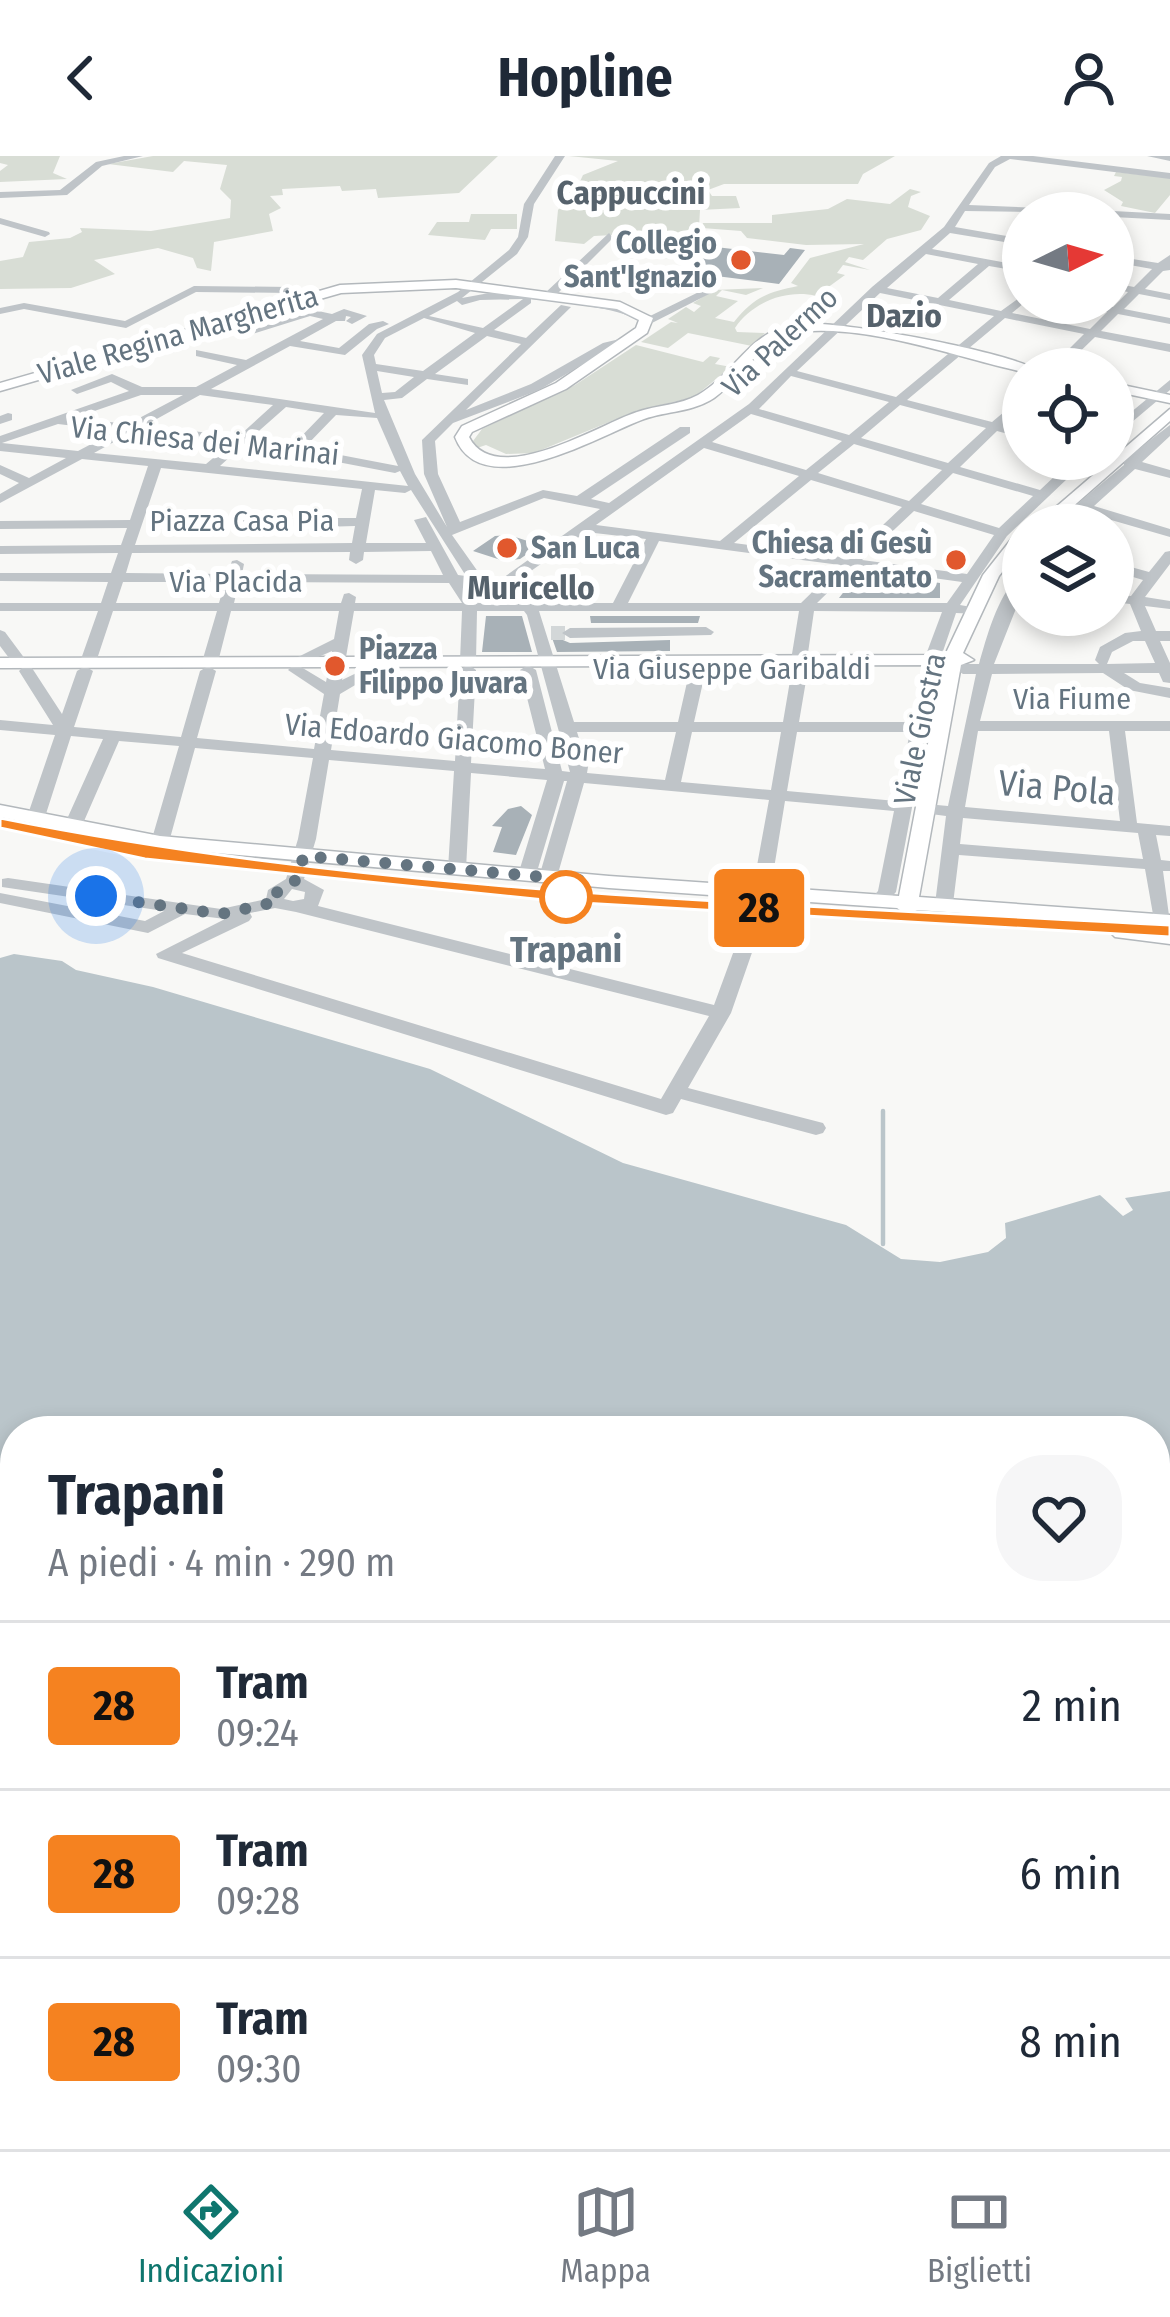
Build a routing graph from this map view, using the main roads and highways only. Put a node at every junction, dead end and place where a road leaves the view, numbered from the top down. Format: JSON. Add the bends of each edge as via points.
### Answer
{"nodes":[{"id":1,"x":1002,"y":364,"type":"edge"},
{"id":2,"x":0,"y":386,"type":"edge"},
{"id":3,"x":1134,"y":390,"type":"edge"},
{"id":4,"x":1167,"y":395,"type":"edge"},
{"id":5,"x":1170,"y":413,"type":"edge"},
{"id":6,"x":1134,"y":429,"type":"edge"},
{"id":7,"x":1080,"y":480,"type":"edge"},
{"id":8,"x":1054,"y":504,"type":"edge"},
{"id":9,"x":1067,"y":504,"type":"edge"},
{"id":10,"x":1002,"y":561,"type":"edge"},
{"id":11,"x":1002,"y":581,"type":"edge"},
{"id":12,"x":949,"y":664,"type":"junction"},
{"id":13,"x":551,"y":665,"type":"junction"},
{"id":14,"x":468,"y":666,"type":"junction"},
{"id":15,"x":12,"y":667,"type":"edge"},
{"id":16,"x":0,"y":811,"type":"edge"},
{"id":17,"x":902,"y":904,"type":"junction"},
{"id":18,"x":1168,"y":926,"type":"edge"}],
"edges":[{"from":1,"to":2,"type":"main road","name":"Viale Regina Margherita","via":[[832,328],[796,328],[778,333],[704,398],[554,454],[495,459],[474,453],[464,433],[560,386],[646,322],[625,307],[441,284],[314,293]]},
{"from":3,"to":4,"type":"main road"},
{"from":4,"to":6,"type":"main road"},
{"from":5,"to":9,"type":"main road"},
{"from":7,"to":8,"type":"main road"},
{"from":10,"to":12,"type":"main road","name":"Viale Giostra"},
{"from":11,"to":12,"type":"main road","name":"Viale Giostra"},
{"from":12,"to":13,"type":"main road","name":"Via Giuseppe Garibaldi"},
{"from":12,"to":17,"type":"main road","name":"Viale Giostra"},
{"from":12,"to":17,"type":"main road","name":"Viale Giostra","via":[[948,811]]},
{"from":13,"to":14,"type":"main road","name":"Via Giuseppe Garibaldi"},
{"from":13,"to":14,"type":"main road","name":"Via Giuseppe Garibaldi"},
{"from":14,"to":15,"type":"main road","name":"Via Giuseppe Garibaldi"},
{"from":16,"to":17,"type":"main road","via":[[160,842],[758,904]]},
{"from":17,"to":18,"type":"main road","via":[[973,921]]}]}
